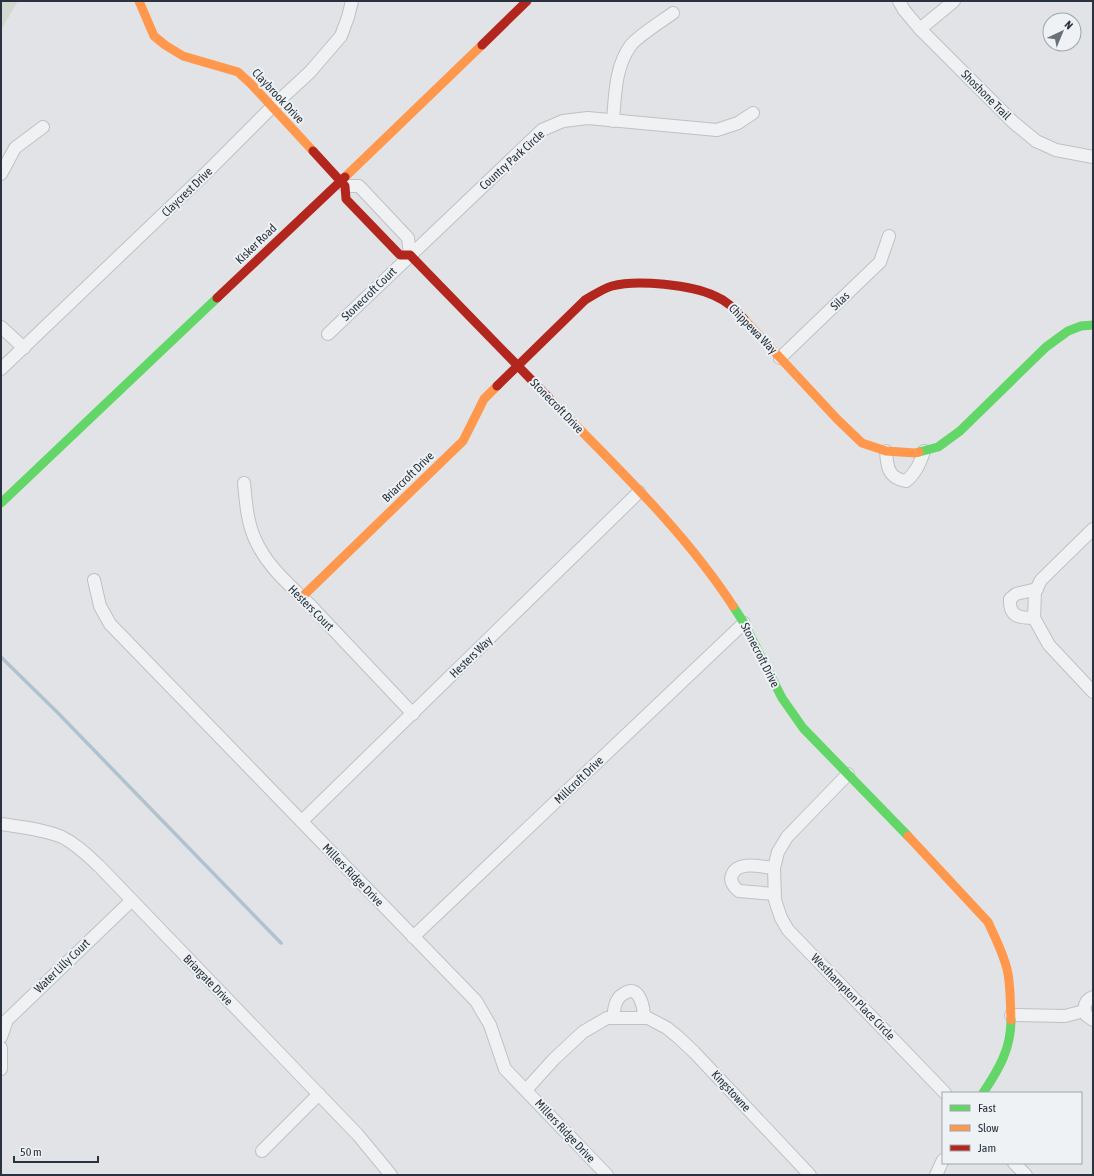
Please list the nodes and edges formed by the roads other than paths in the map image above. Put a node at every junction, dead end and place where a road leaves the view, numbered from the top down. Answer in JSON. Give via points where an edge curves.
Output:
{"nodes":[{"id":1,"x":139,"y":1,"type":"edge"},
{"id":2,"x":352,"y":1,"type":"edge"},
{"id":3,"x":527,"y":1,"type":"edge"},
{"id":4,"x":899,"y":1,"type":"edge"},
{"id":5,"x":954,"y":1,"type":"edge"},
{"id":6,"x":673,"y":13,"type":"dead end"},
{"id":7,"x":920,"y":29,"type":"junction"},
{"id":8,"x":272,"y":107,"type":"junction"},
{"id":9,"x":753,"y":113,"type":"dead end"},
{"id":10,"x":614,"y":120,"type":"junction"},
{"id":11,"x":43,"y":127,"type":"dead end"},
{"id":12,"x":1093,"y":157,"type":"edge"},
{"id":13,"x":1,"y":174,"type":"edge"},
{"id":14,"x":343,"y":183,"type":"junction"},
{"id":15,"x":889,"y":236,"type":"dead end"},
{"id":16,"x":410,"y":255,"type":"junction"},
{"id":17,"x":1093,"y":325,"type":"edge"},
{"id":18,"x":1,"y":327,"type":"edge"},
{"id":19,"x":328,"y":334,"type":"dead end"},
{"id":20,"x":24,"y":348,"type":"junction"},
{"id":21,"x":780,"y":358,"type":"junction"},
{"id":22,"x":518,"y":365,"type":"junction"},
{"id":23,"x":1,"y":369,"type":"edge"},
{"id":24,"x":924,"y":451,"type":"junction"},
{"id":25,"x":886,"y":452,"type":"junction"},
{"id":26,"x":244,"y":483,"type":"dead end"},
{"id":27,"x":639,"y":492,"type":"junction"},
{"id":28,"x":1,"y":503,"type":"edge"},
{"id":29,"x":1093,"y":529,"type":"edge"},
{"id":30,"x":94,"y":580,"type":"dead end"},
{"id":31,"x":1037,"y":589,"type":"junction"},
{"id":32,"x":302,"y":597,"type":"junction"},
{"id":33,"x":1034,"y":618,"type":"junction"},
{"id":34,"x":744,"y":623,"type":"junction"},
{"id":35,"x":1093,"y":692,"type":"edge"},
{"id":36,"x":413,"y":714,"type":"junction"},
{"id":37,"x":848,"y":774,"type":"junction"},
{"id":38,"x":302,"y":821,"type":"junction"},
{"id":39,"x":1,"y":824,"type":"edge"},
{"id":40,"x":774,"y":868,"type":"junction"},
{"id":41,"x":774,"y":894,"type":"junction"},
{"id":42,"x":131,"y":900,"type":"junction"},
{"id":43,"x":413,"y":938,"type":"junction"},
{"id":44,"x":1093,"y":997,"type":"edge"},
{"id":45,"x":1084,"y":1011,"type":"junction"},
{"id":46,"x":1011,"y":1015,"type":"junction"},
{"id":47,"x":613,"y":1018,"type":"junction"},
{"id":48,"x":644,"y":1018,"type":"junction"},
{"id":49,"x":1093,"y":1020,"type":"edge"},
{"id":50,"x":1,"y":1037,"type":"edge"},
{"id":51,"x":1,"y":1048,"type":"edge"},
{"id":52,"x":1,"y":1069,"type":"edge"},
{"id":53,"x":526,"y":1090,"type":"junction"},
{"id":54,"x":944,"y":1092,"type":"edge"},
{"id":55,"x":984,"y":1092,"type":"edge"},
{"id":56,"x":319,"y":1094,"type":"junction"},
{"id":57,"x":262,"y":1151,"type":"dead end"},
{"id":58,"x":942,"y":1162,"type":"edge"},
{"id":59,"x":1015,"y":1164,"type":"edge"},
{"id":60,"x":391,"y":1175,"type":"edge"},
{"id":61,"x":607,"y":1175,"type":"edge"},
{"id":62,"x":810,"y":1175,"type":"edge"},
{"id":63,"x":936,"y":1175,"type":"edge"},
{"id":64,"x":1026,"y":1175,"type":"edge"}],
"edges":[{"from":1,"to":8,"type":"street","name":"Claybrook Drive","via":[[154,36],[165,45],[183,56],[238,72]]},
{"from":2,"to":8,"type":"street","name":"Claycrest Drive","via":[[341,36],[310,72]]},
{"from":3,"to":14,"type":"street","name":"Kisker Road"},
{"from":4,"to":7,"type":"street","name":"Shoshone Trail"},
{"from":5,"to":7,"type":"street"},
{"from":6,"to":10,"type":"street","via":[[631,45],[621,64]]},
{"from":7,"to":12,"type":"street","name":"Shoshone Trail","via":[[1013,122],[1036,141],[1056,150]]},
{"from":8,"to":14,"type":"street","name":"Claybrook Drive"},
{"from":8,"to":20,"type":"street","name":"Claycrest Drive"},
{"from":9,"to":10,"type":"street","name":"Country Park Circle","via":[[738,123],[717,130]]},
{"from":10,"to":16,"type":"street","name":"Country Park Circle","via":[[588,118],[563,121],[542,130]]},
{"from":11,"to":13,"type":"street","via":[[15,148]]},
{"from":14,"to":16,"type":"street","name":"Stonecroft Drive","via":[[346,199],[400,255]]},
{"from":14,"to":16,"type":"street","via":[[359,186],[408,238]]},
{"from":14,"to":28,"type":"street","name":"Kisker Road"},
{"from":15,"to":21,"type":"street","name":"Silas","via":[[880,262]]},
{"from":16,"to":19,"type":"street","name":"Stonecroft Court"},
{"from":16,"to":22,"type":"street","name":"Stonecroft Drive"},
{"from":17,"to":24,"type":"street","name":"Chippewa Way","via":[[1068,331],[1046,347],[960,431],[938,447]]},
{"from":18,"to":20,"type":"street"},
{"from":20,"to":23,"type":"street","name":"Claycrest Drive"},
{"from":21,"to":22,"type":"street","name":"Chippewa Way","via":[[732,306],[712,294],[658,284],[626,284],[604,289],[585,300]]},
{"from":21,"to":25,"type":"street","name":"Chippewa Way","via":[[862,443]]},
{"from":22,"to":27,"type":"street","name":"Stonecroft Drive"},
{"from":22,"to":32,"type":"street","name":"Briarcroft Drive","via":[[484,399],[463,441]]},
{"from":24,"to":25,"type":"street","name":"Chippewa Way"},
{"from":24,"to":25,"type":"street","via":[[915,472],[906,480],[898,480],[892,476],[886,465]]},
{"from":26,"to":32,"type":"street","name":"Hesters Court","via":[[247,517],[254,539],[266,560]]},
{"from":27,"to":34,"type":"street","name":"Stonecroft Drive","via":[[681,536],[715,578]]},
{"from":27,"to":36,"type":"street","name":"Hesters Way"},
{"from":29,"to":31,"type":"street","via":[[1041,580]]},
{"from":30,"to":38,"type":"street","name":"Millers Ridge Drive","via":[[100,606],[110,624]]},
{"from":31,"to":33,"type":"street"},
{"from":31,"to":33,"type":"street","via":[[1016,594],[1010,599],[1013,613],[1022,618]]},
{"from":32,"to":36,"type":"street","name":"Hesters Court"},
{"from":33,"to":35,"type":"street","via":[[1049,645]]},
{"from":34,"to":37,"type":"street","name":"Stonecroft Drive","via":[[782,698],[803,728]]},
{"from":34,"to":43,"type":"street","name":"Millcroft Drive"},
{"from":36,"to":38,"type":"street","name":"Hesters Way"},
{"from":37,"to":40,"type":"street","name":"Westhampton Place Circle","via":[[788,837],[778,852]]},
{"from":37,"to":46,"type":"street","name":"Stonecroft Drive","via":[[988,922],[1007,969]]},
{"from":38,"to":43,"type":"street","name":"Millers Ridge Drive"},
{"from":39,"to":42,"type":"street","name":"Briargate Drive","via":[[46,832],[62,838],[79,848]]},
{"from":40,"to":41,"type":"street","name":"Westhampton Place Circle"},
{"from":40,"to":41,"type":"street","via":[[739,867],[731,880],[739,891]]},
{"from":41,"to":54,"type":"street","name":"Westhampton Place Circle","via":[[781,918],[788,930]]},
{"from":42,"to":50,"type":"street","name":"Water Lilly Court","via":[[7,1020]]},
{"from":42,"to":56,"type":"street","name":"Briargate Drive"},
{"from":43,"to":53,"type":"street","name":"Millers Ridge Drive","via":[[476,1001],[490,1025],[505,1069]]},
{"from":44,"to":45,"type":"street","via":[[1085,1003]]},
{"from":45,"to":46,"type":"street","via":[[1065,1016]]},
{"from":45,"to":49,"type":"street","via":[[1088,1018]]},
{"from":46,"to":55,"type":"street","name":"Stonecroft Drive","via":[[1011,1032],[1000,1069]]},
{"from":47,"to":48,"type":"street","name":"Kingstowne"},
{"from":47,"to":48,"type":"street","via":[[618,999],[632,991],[641,999]]},
{"from":47,"to":53,"type":"street","name":"Kingstowne","via":[[607,1018],[583,1032]]},
{"from":48,"to":62,"type":"street","name":"Kingstowne","via":[[666,1028],[678,1037]]},
{"from":51,"to":52,"type":"street"},
{"from":53,"to":61,"type":"street","name":"Millers Ridge Drive"},
{"from":56,"to":57,"type":"street"},
{"from":56,"to":60,"type":"street","name":"Briargate Drive"},
{"from":58,"to":63,"type":"street"},
{"from":59,"to":64,"type":"street"}]}
